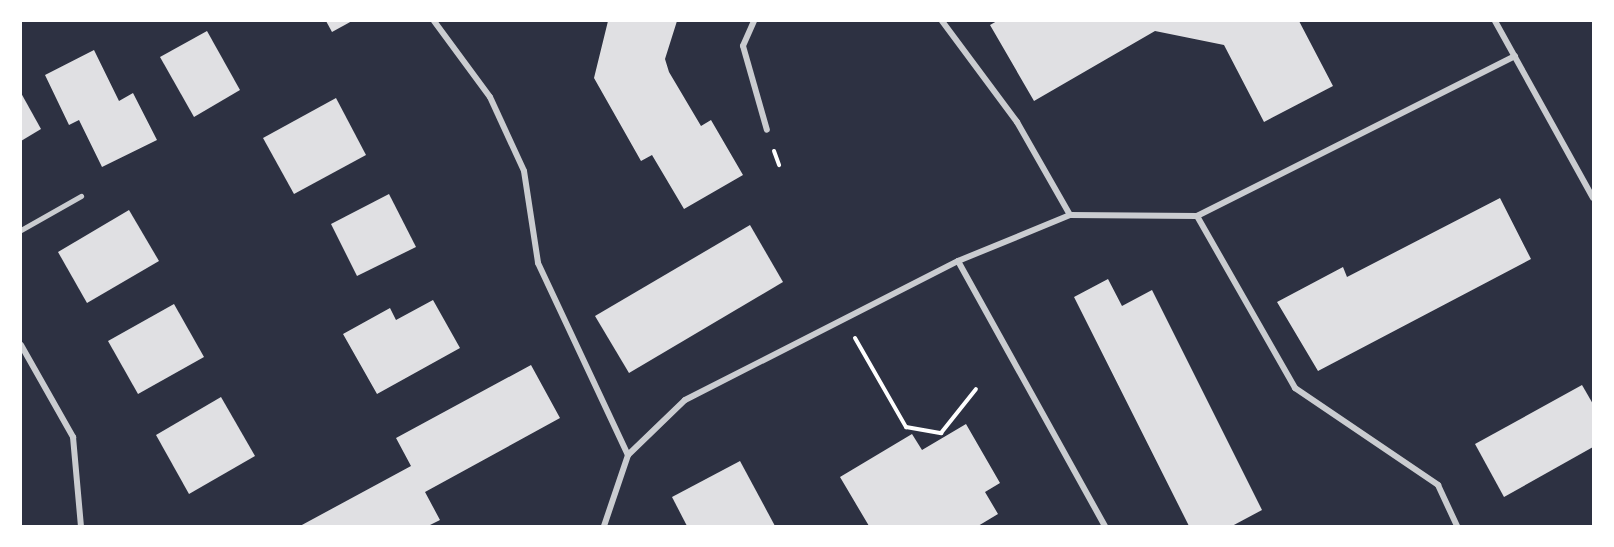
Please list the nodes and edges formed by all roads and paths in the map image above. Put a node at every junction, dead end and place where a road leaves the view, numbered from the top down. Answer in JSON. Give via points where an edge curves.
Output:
{"nodes":[{"id":1,"x":435,"y":21,"type":"edge"},
{"id":2,"x":754,"y":21,"type":"edge"},
{"id":3,"x":942,"y":21,"type":"edge"},
{"id":4,"x":1495,"y":21,"type":"edge"},
{"id":5,"x":1515,"y":56,"type":"junction"},
{"id":6,"x":767,"y":130,"type":"dead end"},
{"id":7,"x":81,"y":196,"type":"dead end"},
{"id":8,"x":1593,"y":198,"type":"edge"},
{"id":9,"x":1070,"y":216,"type":"junction"},
{"id":10,"x":1197,"y":216,"type":"junction"},
{"id":11,"x":21,"y":230,"type":"edge"},
{"id":12,"x":958,"y":261,"type":"junction"},
{"id":13,"x":844,"y":320,"type":"junction"},
{"id":14,"x":21,"y":345,"type":"edge"},
{"id":15,"x":976,"y":389,"type":"dead end"},
{"id":16,"x":628,"y":455,"type":"junction"},
{"id":17,"x":81,"y":526,"type":"edge"},
{"id":18,"x":604,"y":526,"type":"edge"},
{"id":19,"x":1105,"y":526,"type":"edge"},
{"id":20,"x":1458,"y":526,"type":"edge"}],
"edges":[{"from":1,"to":16,"type":"street","via":[[490,97],[524,171],[538,263]]},
{"from":2,"to":6,"type":"street","via":[[743,46]]},
{"from":3,"to":9,"type":"street","via":[[1017,122]]},
{"from":4,"to":5,"type":"street"},
{"from":5,"to":8,"type":"street"},
{"from":5,"to":10,"type":"street"},
{"from":7,"to":11,"type":"lane"},
{"from":9,"to":10,"type":"street"},
{"from":9,"to":12,"type":"street"},
{"from":10,"to":20,"type":"street","via":[[1295,388],[1438,485]]},
{"from":12,"to":13,"type":"street"},
{"from":12,"to":19,"type":"street"},
{"from":13,"to":15,"type":"path","via":[[906,427],[941,433]]},
{"from":13,"to":16,"type":"street","via":[[685,400]]},
{"from":14,"to":17,"type":"street","via":[[73,437]]},
{"from":16,"to":18,"type":"street"}]}
